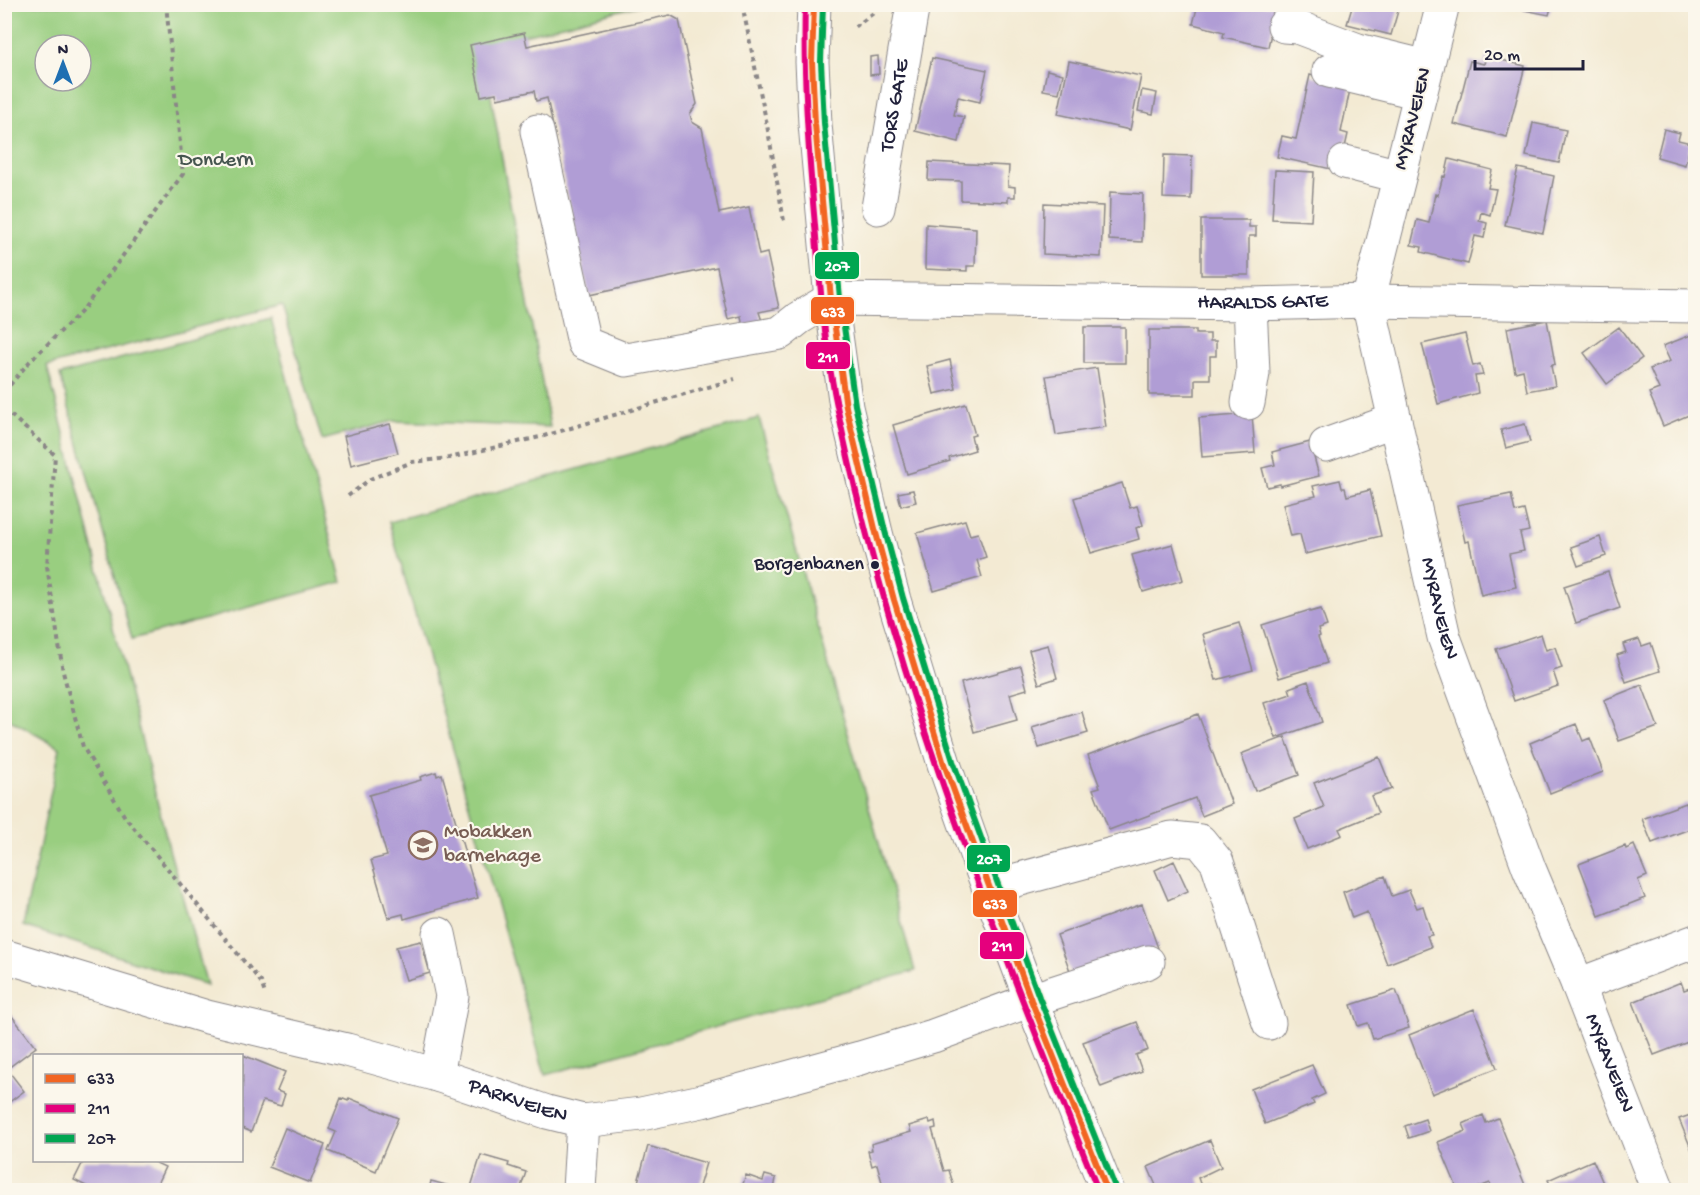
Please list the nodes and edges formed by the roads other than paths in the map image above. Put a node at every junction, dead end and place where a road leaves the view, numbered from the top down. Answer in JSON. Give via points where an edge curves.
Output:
{"nodes":[{"id":1,"x":800,"y":4,"type":"edge"},
{"id":2,"x":814,"y":4,"type":"edge"},
{"id":3,"x":913,"y":4,"type":"edge"},
{"id":4,"x":1443,"y":4,"type":"edge"},
{"id":5,"x":1284,"y":26,"type":"dead end"},
{"id":6,"x":812,"y":62,"type":"junction"},
{"id":7,"x":1329,"y":71,"type":"dead end"},
{"id":8,"x":1424,"y":80,"type":"junction"},
{"id":9,"x":537,"y":131,"type":"dead end"},
{"id":10,"x":1345,"y":162,"type":"dead end"},
{"id":11,"x":1399,"y":176,"type":"junction"},
{"id":12,"x":878,"y":208,"type":"dead end"},
{"id":13,"x":831,"y":299,"type":"junction"},
{"id":14,"x":1368,"y":301,"type":"junction"},
{"id":15,"x":1250,"y":304,"type":"junction"},
{"id":16,"x":1695,"y":306,"type":"edge"},
{"id":17,"x":1248,"y":403,"type":"dead end"},
{"id":18,"x":1395,"y":420,"type":"junction"},
{"id":19,"x":1326,"y":445,"type":"dead end"},
{"id":20,"x":990,"y":890,"type":"junction"},
{"id":21,"x":439,"y":934,"type":"dead end"},
{"id":22,"x":1695,"y":941,"type":"edge"},
{"id":23,"x":4,"y":956,"type":"edge"},
{"id":24,"x":1148,"y":962,"type":"dead end"},
{"id":25,"x":1578,"y":985,"type":"junction"},
{"id":26,"x":1031,"y":1000,"type":"junction"},
{"id":27,"x":1269,"y":1023,"type":"dead end"},
{"id":28,"x":437,"y":1075,"type":"junction"},
{"id":29,"x":583,"y":1121,"type":"junction"},
{"id":30,"x":579,"y":1191,"type":"edge"},
{"id":31,"x":1107,"y":1191,"type":"edge"},
{"id":32,"x":1658,"y":1191,"type":"edge"}],
"edges":[{"from":1,"to":6,"type":"street"},
{"from":2,"to":6,"type":"street"},
{"from":3,"to":12,"type":"street","name":"TORS GATE"},
{"from":4,"to":8,"type":"street","name":"MYRAVEIEN"},
{"from":5,"to":8,"type":"street","via":[[1297,27],[1358,50]]},
{"from":6,"to":13,"type":"street"},
{"from":7,"to":8,"type":"street"},
{"from":8,"to":11,"type":"street","name":"MYRAVEIEN"},
{"from":9,"to":13,"type":"street","via":[[584,343],[626,360],[780,333]]},
{"from":10,"to":11,"type":"street"},
{"from":11,"to":14,"type":"street","name":"MYRAVEIEN"},
{"from":13,"to":15,"type":"street","name":"HARALDS GATE"},
{"from":13,"to":20,"type":"street","via":[[846,407],[894,600],[944,764]]},
{"from":14,"to":15,"type":"street","name":"HARALDS GATE"},
{"from":14,"to":16,"type":"street","name":"HARALDS GATE"},
{"from":14,"to":18,"type":"street","name":"MYRAVEIEN"},
{"from":15,"to":17,"type":"street","via":[[1253,373]]},
{"from":18,"to":19,"type":"street"},
{"from":18,"to":25,"type":"street","name":"MYRAVEIEN","via":[[1447,645],[1529,868]]},
{"from":20,"to":26,"type":"street"},
{"from":20,"to":27,"type":"street","via":[[1172,838],[1200,841],[1217,862]]},
{"from":21,"to":28,"type":"street","via":[[452,996]]},
{"from":22,"to":25,"type":"street"},
{"from":23,"to":28,"type":"street","name":"PARKVEIEN","via":[[207,1017]]},
{"from":24,"to":26,"type":"street","name":"PARKVEIEN"},
{"from":25,"to":32,"type":"street","name":"MYRAVEIEN"},
{"from":26,"to":29,"type":"street","name":"PARKVEIEN","via":[[933,1035],[702,1101]]},
{"from":26,"to":31,"type":"street"},
{"from":28,"to":29,"type":"street","name":"PARKVEIEN"},
{"from":29,"to":30,"type":"street"}]}
